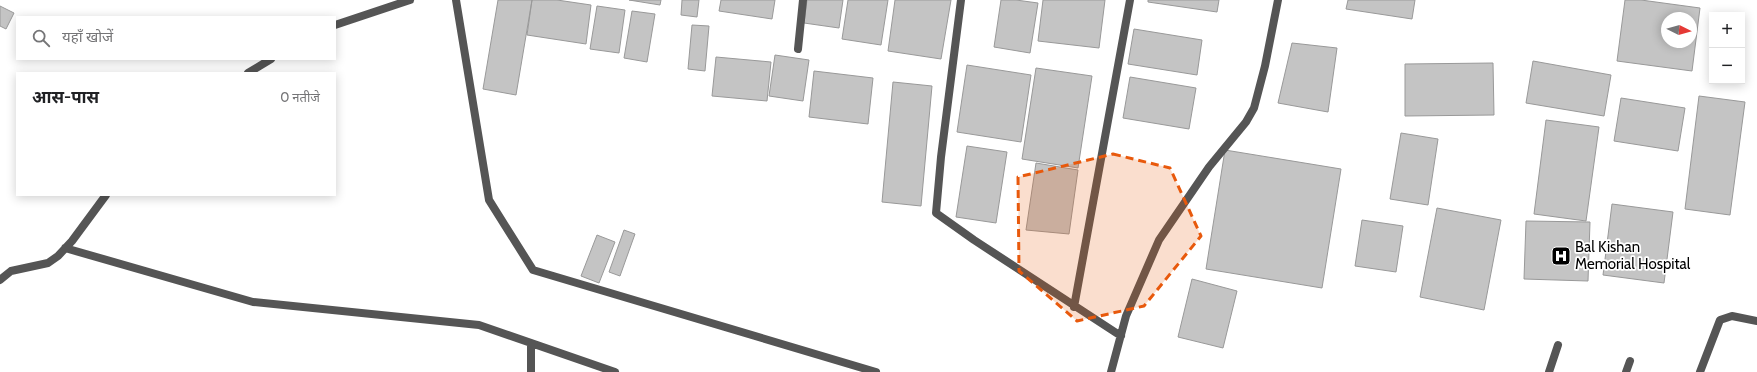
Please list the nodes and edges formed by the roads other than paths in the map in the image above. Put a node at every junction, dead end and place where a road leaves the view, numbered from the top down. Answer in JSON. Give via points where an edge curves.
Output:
{"nodes":[{"id":1,"x":410,"y":0,"type":"edge"},
{"id":2,"x":456,"y":0,"type":"edge"},
{"id":3,"x":803,"y":0,"type":"edge"},
{"id":4,"x":961,"y":0,"type":"edge"},
{"id":5,"x":1130,"y":0,"type":"edge"},
{"id":6,"x":1278,"y":0,"type":"edge"},
{"id":7,"x":336,"y":25,"type":"edge"},
{"id":8,"x":798,"y":49,"type":"dead end"},
{"id":9,"x":269,"y":60,"type":"edge"},
{"id":10,"x":250,"y":72,"type":"edge"},
{"id":11,"x":105,"y":196,"type":"edge"},
{"id":12,"x":65,"y":248,"type":"junction"},
{"id":13,"x":0,"y":280,"type":"edge"},
{"id":14,"x":1074,"y":306,"type":"junction"},
{"id":15,"x":1757,"y":321,"type":"edge"},
{"id":16,"x":1120,"y":336,"type":"junction"},
{"id":17,"x":532,"y":343,"type":"junction"},
{"id":18,"x":1558,"y":345,"type":"dead end"},
{"id":19,"x":1630,"y":361,"type":"dead end"},
{"id":20,"x":531,"y":372,"type":"edge"},
{"id":21,"x":615,"y":372,"type":"edge"},
{"id":22,"x":876,"y":372,"type":"edge"},
{"id":23,"x":1111,"y":372,"type":"edge"},
{"id":24,"x":1549,"y":372,"type":"edge"},
{"id":25,"x":1626,"y":372,"type":"edge"},
{"id":26,"x":1700,"y":372,"type":"edge"}],
"edges":[{"from":1,"to":7,"type":"street"},
{"from":2,"to":22,"type":"street","via":[[489,200],[533,270]]},
{"from":3,"to":8,"type":"street"},
{"from":4,"to":14,"type":"street","via":[[936,213]]},
{"from":5,"to":14,"type":"street"},
{"from":6,"to":16,"type":"street","via":[[1254,108],[1246,122],[1209,167],[1159,240]]},
{"from":9,"to":10,"type":"street"},
{"from":11,"to":12,"type":"street"},
{"from":12,"to":13,"type":"street","via":[[48,263],[11,271]]},
{"from":12,"to":17,"type":"street","via":[[253,302],[479,325]]},
{"from":14,"to":16,"type":"street"},
{"from":15,"to":26,"type":"street","via":[[1732,316],[1720,320]]},
{"from":16,"to":23,"type":"street"},
{"from":17,"to":20,"type":"street"},
{"from":17,"to":21,"type":"street"},
{"from":18,"to":24,"type":"street"},
{"from":19,"to":25,"type":"street"}]}
